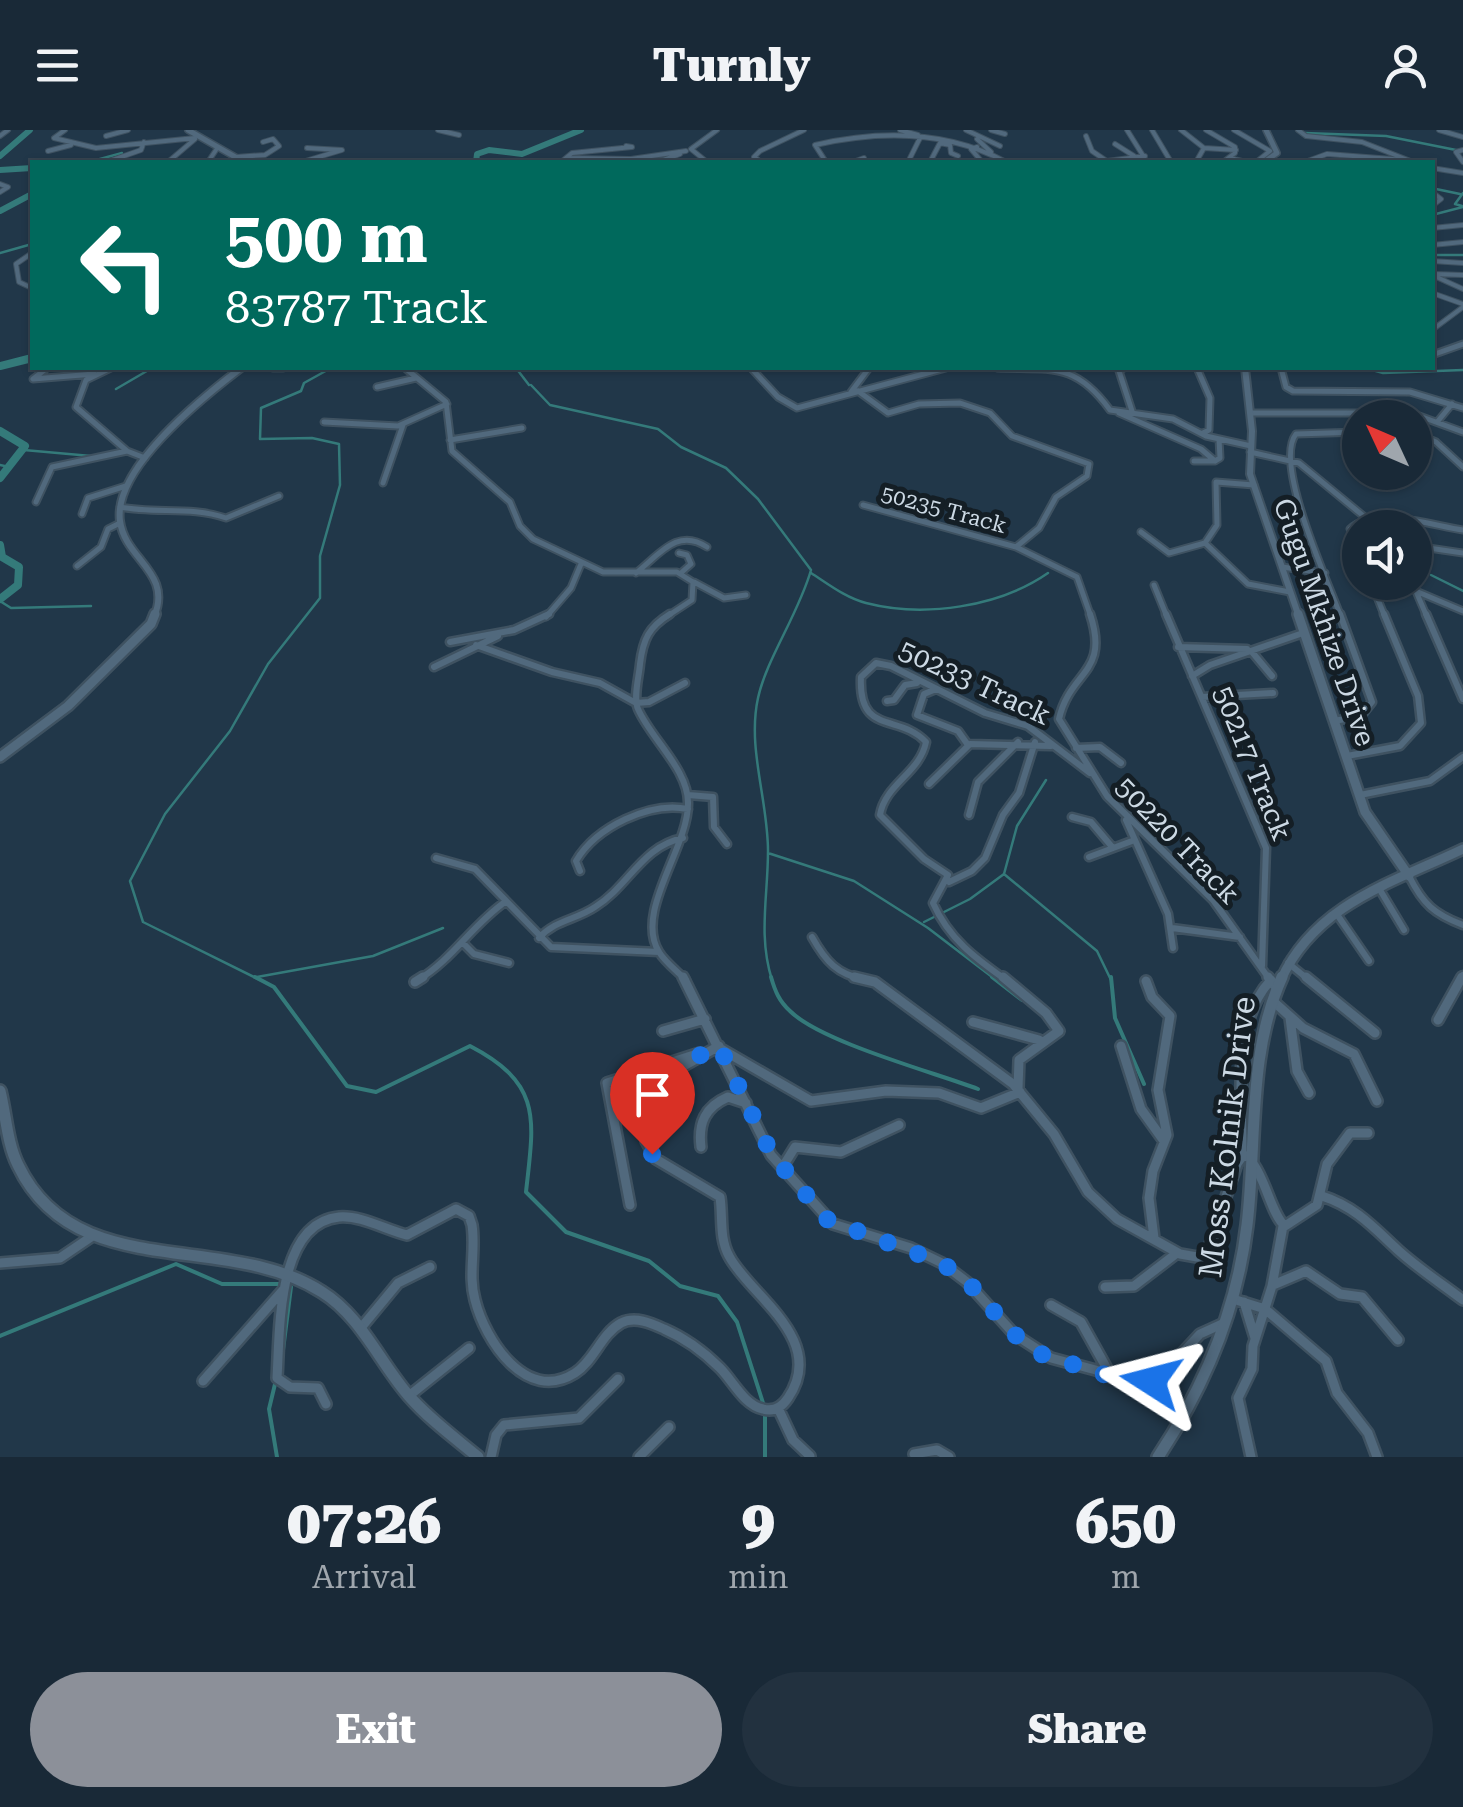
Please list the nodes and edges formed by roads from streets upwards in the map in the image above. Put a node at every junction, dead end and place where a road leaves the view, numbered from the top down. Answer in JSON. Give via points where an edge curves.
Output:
{"nodes":[{"id":1,"x":8,"y":130,"type":"edge"},
{"id":2,"x":65,"y":130,"type":"edge"},
{"id":3,"x":128,"y":130,"type":"edge"},
{"id":4,"x":188,"y":130,"type":"edge"},
{"id":5,"x":438,"y":130,"type":"edge"},
{"id":6,"x":716,"y":130,"type":"edge"},
{"id":7,"x":804,"y":130,"type":"edge"},
{"id":8,"x":903,"y":130,"type":"edge"},
{"id":9,"x":926,"y":130,"type":"edge"},
{"id":10,"x":966,"y":130,"type":"edge"},
{"id":11,"x":991,"y":130,"type":"edge"},
{"id":12,"x":1127,"y":130,"type":"edge"},
{"id":13,"x":1152,"y":130,"type":"edge"},
{"id":14,"x":1181,"y":130,"type":"edge"},
{"id":15,"x":1206,"y":130,"type":"edge"},
{"id":16,"x":1234,"y":130,"type":"edge"},
{"id":17,"x":1266,"y":130,"type":"edge"},
{"id":18,"x":1298,"y":130,"type":"edge"},
{"id":19,"x":1439,"y":130,"type":"edge"},
{"id":20,"x":1450,"y":131,"type":"edge"},
{"id":21,"x":1006,"y":134,"type":"dead end"},
{"id":22,"x":459,"y":135,"type":"dead end"},
{"id":23,"x":0,"y":136,"type":"edge"},
{"id":24,"x":106,"y":136,"type":"dead end"},
{"id":25,"x":921,"y":136,"type":"junction"},
{"id":26,"x":1086,"y":136,"type":"dead end"},
{"id":27,"x":196,"y":138,"type":"junction"},
{"id":28,"x":1463,"y":138,"type":"edge"},
{"id":29,"x":977,"y":139,"type":"dead end"},
{"id":30,"x":144,"y":142,"type":"junction"},
{"id":31,"x":263,"y":142,"type":"dead end"},
{"id":32,"x":71,"y":144,"type":"junction"},
{"id":33,"x":1115,"y":144,"type":"dead end"},
{"id":34,"x":626,"y":146,"type":"dead end"},
{"id":35,"x":1000,"y":146,"type":"dead end"},
{"id":36,"x":218,"y":147,"type":"junction"},
{"id":37,"x":978,"y":147,"type":"junction"},
{"id":38,"x":307,"y":148,"type":"dead end"},
{"id":39,"x":1204,"y":148,"type":"junction"},
{"id":40,"x":48,"y":150,"type":"dead end"},
{"id":41,"x":688,"y":150,"type":"junction"},
{"id":42,"x":1236,"y":150,"type":"junction"},
{"id":43,"x":176,"y":154,"type":"junction"},
{"id":44,"x":991,"y":154,"type":"junction"},
{"id":45,"x":958,"y":156,"type":"dead end"},
{"id":46,"x":1136,"y":157,"type":"junction"},
{"id":47,"x":569,"y":158,"type":"junction"},
{"id":48,"x":864,"y":158,"type":"dead end"},
{"id":49,"x":1229,"y":158,"type":"junction"},
{"id":50,"x":112,"y":160,"type":"edge"},
{"id":51,"x":163,"y":160,"type":"edge"},
{"id":52,"x":170,"y":160,"type":"edge"},
{"id":53,"x":209,"y":160,"type":"edge"},
{"id":54,"x":240,"y":160,"type":"edge"},
{"id":55,"x":309,"y":160,"type":"edge"},
{"id":56,"x":566,"y":160,"type":"edge"},
{"id":57,"x":663,"y":160,"type":"edge"},
{"id":58,"x":704,"y":160,"type":"edge"},
{"id":59,"x":758,"y":160,"type":"edge"},
{"id":60,"x":825,"y":160,"type":"edge"},
{"id":61,"x":858,"y":160,"type":"edge"},
{"id":62,"x":909,"y":160,"type":"edge"},
{"id":63,"x":931,"y":160,"type":"edge"},
{"id":64,"x":980,"y":160,"type":"edge"},
{"id":65,"x":1002,"y":160,"type":"edge"},
{"id":66,"x":1105,"y":160,"type":"edge"},
{"id":67,"x":1119,"y":160,"type":"edge"},
{"id":68,"x":1146,"y":160,"type":"edge"},
{"id":69,"x":1170,"y":160,"type":"edge"},
{"id":70,"x":1197,"y":160,"type":"edge"},
{"id":71,"x":1226,"y":160,"type":"edge"},
{"id":72,"x":1238,"y":160,"type":"edge"},
{"id":73,"x":1259,"y":160,"type":"edge"},
{"id":74,"x":1267,"y":160,"type":"edge"},
{"id":75,"x":1308,"y":160,"type":"edge"},
{"id":76,"x":1371,"y":160,"type":"edge"},
{"id":77,"x":1406,"y":160,"type":"edge"},
{"id":78,"x":1435,"y":169,"type":"edge"},
{"id":79,"x":1463,"y":174,"type":"edge"},
{"id":80,"x":0,"y":184,"type":"edge"},
{"id":81,"x":0,"y":192,"type":"edge"},
{"id":82,"x":1463,"y":225,"type":"edge"},
{"id":83,"x":1435,"y":228,"type":"edge"},
{"id":84,"x":1463,"y":242,"type":"edge"},
{"id":85,"x":1435,"y":245,"type":"edge"},
{"id":86,"x":30,"y":254,"type":"edge"},
{"id":87,"x":1435,"y":261,"type":"edge"},
{"id":88,"x":1463,"y":263,"type":"edge"},
{"id":89,"x":1435,"y":274,"type":"edge"},
{"id":90,"x":1463,"y":275,"type":"edge"},
{"id":91,"x":1435,"y":276,"type":"edge"},
{"id":92,"x":1450,"y":284,"type":"junction"},
{"id":93,"x":30,"y":287,"type":"edge"},
{"id":94,"x":1463,"y":289,"type":"edge"},
{"id":95,"x":1435,"y":294,"type":"edge"},
{"id":96,"x":1435,"y":295,"type":"edge"},
{"id":97,"x":1463,"y":306,"type":"edge"},
{"id":98,"x":1435,"y":328,"type":"edge"},
{"id":99,"x":1463,"y":344,"type":"edge"},
{"id":100,"x":1450,"y":350,"type":"junction"},
{"id":101,"x":1435,"y":354,"type":"edge"},
{"id":102,"x":1459,"y":355,"type":"dead end"},
{"id":103,"x":44,"y":370,"type":"edge"},
{"id":104,"x":106,"y":370,"type":"edge"},
{"id":105,"x":239,"y":370,"type":"edge"},
{"id":106,"x":407,"y":370,"type":"edge"},
{"id":107,"x":754,"y":370,"type":"edge"},
{"id":108,"x":868,"y":370,"type":"edge"},
{"id":109,"x":941,"y":370,"type":"edge"},
{"id":110,"x":1047,"y":370,"type":"edge"},
{"id":111,"x":1120,"y":370,"type":"edge"},
{"id":112,"x":1200,"y":370,"type":"edge"},
{"id":113,"x":1245,"y":370,"type":"edge"},
{"id":114,"x":1282,"y":370,"type":"edge"},
{"id":115,"x":95,"y":375,"type":"junction"},
{"id":116,"x":416,"y":378,"type":"junction"},
{"id":117,"x":377,"y":388,"type":"dead end"},
{"id":118,"x":854,"y":392,"type":"junction"},
{"id":119,"x":447,"y":404,"type":"junction"},
{"id":120,"x":1452,"y":404,"type":"junction"},
{"id":121,"x":1463,"y":408,"type":"edge"},
{"id":122,"x":1117,"y":412,"type":"junction"},
{"id":123,"x":1132,"y":412,"type":"junction"},
{"id":124,"x":1251,"y":414,"type":"junction"},
{"id":125,"x":1306,"y":414,"type":"junction"},
{"id":126,"x":1438,"y":421,"type":"junction"},
{"id":127,"x":324,"y":422,"type":"dead end"},
{"id":128,"x":403,"y":425,"type":"junction"},
{"id":129,"x":522,"y":428,"type":"dead end"},
{"id":130,"x":1342,"y":432,"type":"edge"},
{"id":131,"x":1463,"y":432,"type":"edge"},
{"id":132,"x":1200,"y":433,"type":"junction"},
{"id":133,"x":1318,"y":433,"type":"junction"},
{"id":134,"x":1219,"y":439,"type":"junction"},
{"id":135,"x":450,"y":440,"type":"junction"},
{"id":136,"x":1432,"y":440,"type":"edge"},
{"id":137,"x":1251,"y":449,"type":"junction"},
{"id":138,"x":127,"y":452,"type":"junction"},
{"id":139,"x":146,"y":458,"type":"junction"},
{"id":140,"x":1289,"y":459,"type":"junction"},
{"id":141,"x":1194,"y":460,"type":"dead end"},
{"id":142,"x":1215,"y":461,"type":"junction"},
{"id":143,"x":1463,"y":468,"type":"edge"},
{"id":144,"x":384,"y":484,"type":"dead end"},
{"id":145,"x":1254,"y":485,"type":"junction"},
{"id":146,"x":126,"y":486,"type":"junction"},
{"id":147,"x":279,"y":496,"type":"dead end"},
{"id":148,"x":36,"y":502,"type":"dead end"},
{"id":149,"x":863,"y":505,"type":"dead end"},
{"id":150,"x":119,"y":507,"type":"junction"},
{"id":151,"x":1356,"y":510,"type":"edge"},
{"id":152,"x":82,"y":514,"type":"dead end"},
{"id":153,"x":120,"y":523,"type":"junction"},
{"id":154,"x":1432,"y":526,"type":"edge"},
{"id":155,"x":1463,"y":530,"type":"edge"},
{"id":156,"x":1141,"y":532,"type":"dead end"},
{"id":157,"x":1206,"y":543,"type":"junction"},
{"id":158,"x":707,"y":547,"type":"dead end"},
{"id":159,"x":1016,"y":547,"type":"junction"},
{"id":160,"x":1432,"y":548,"type":"edge"},
{"id":161,"x":679,"y":553,"type":"dead end"},
{"id":162,"x":1463,"y":553,"type":"edge"},
{"id":163,"x":581,"y":564,"type":"junction"},
{"id":164,"x":77,"y":566,"type":"dead end"},
{"id":165,"x":1282,"y":567,"type":"junction"},
{"id":166,"x":682,"y":573,"type":"junction"},
{"id":167,"x":1326,"y":574,"type":"junction"},
{"id":168,"x":634,"y":575,"type":"junction"},
{"id":169,"x":693,"y":582,"type":"junction"},
{"id":170,"x":1154,"y":585,"type":"dead end"},
{"id":171,"x":1290,"y":592,"type":"junction"},
{"id":172,"x":746,"y":595,"type":"dead end"},
{"id":173,"x":1432,"y":598,"type":"edge"},
{"id":174,"x":1378,"y":600,"type":"edge"},
{"id":175,"x":1420,"y":600,"type":"edge"},
{"id":176,"x":1463,"y":611,"type":"edge"},
{"id":177,"x":558,"y":612,"type":"junction"},
{"id":178,"x":1303,"y":632,"type":"junction"},
{"id":179,"x":450,"y":642,"type":"dead end"},
{"id":180,"x":476,"y":644,"type":"junction"},
{"id":181,"x":1178,"y":648,"type":"junction"},
{"id":182,"x":1255,"y":650,"type":"junction"},
{"id":183,"x":434,"y":667,"type":"dead end"},
{"id":184,"x":1192,"y":676,"type":"junction"},
{"id":185,"x":1272,"y":676,"type":"dead end"},
{"id":186,"x":685,"y":682,"type":"dead end"},
{"id":187,"x":920,"y":682,"type":"junction"},
{"id":188,"x":938,"y":688,"type":"junction"},
{"id":189,"x":1272,"y":693,"type":"dead end"},
{"id":190,"x":1201,"y":697,"type":"junction"},
{"id":191,"x":1463,"y":699,"type":"edge"},
{"id":192,"x":888,"y":701,"type":"dead end"},
{"id":193,"x":636,"y":703,"type":"junction"},
{"id":194,"x":1334,"y":721,"type":"junction"},
{"id":195,"x":1018,"y":742,"type":"junction"},
{"id":196,"x":1035,"y":742,"type":"junction"},
{"id":197,"x":968,"y":746,"type":"junction"},
{"id":198,"x":1058,"y":747,"type":"junction"},
{"id":199,"x":1076,"y":748,"type":"junction"},
{"id":200,"x":1347,"y":756,"type":"junction"},
{"id":201,"x":0,"y":757,"type":"edge"},
{"id":202,"x":1463,"y":757,"type":"edge"},
{"id":203,"x":1121,"y":763,"type":"dead end"},
{"id":204,"x":1092,"y":776,"type":"junction"},
{"id":205,"x":929,"y":784,"type":"dead end"},
{"id":206,"x":688,"y":795,"type":"junction"},
{"id":207,"x":1360,"y":795,"type":"junction"},
{"id":208,"x":688,"y":809,"type":"junction"},
{"id":209,"x":969,"y":816,"type":"dead end"},
{"id":210,"x":1072,"y":816,"type":"dead end"},
{"id":211,"x":1125,"y":816,"type":"junction"},
{"id":212,"x":683,"y":838,"type":"junction"},
{"id":213,"x":1132,"y":841,"type":"junction"},
{"id":214,"x":727,"y":844,"type":"dead end"},
{"id":215,"x":1113,"y":848,"type":"junction"},
{"id":216,"x":1463,"y":849,"type":"edge"},
{"id":217,"x":1089,"y":857,"type":"dead end"},
{"id":218,"x":436,"y":858,"type":"dead end"},
{"id":219,"x":580,"y":871,"type":"dead end"},
{"id":220,"x":1409,"y":876,"type":"junction"},
{"id":221,"x":948,"y":882,"type":"junction"},
{"id":222,"x":1380,"y":890,"type":"junction"},
{"id":223,"x":505,"y":902,"type":"junction"},
{"id":224,"x":1336,"y":913,"type":"junction"},
{"id":225,"x":1463,"y":925,"type":"edge"},
{"id":226,"x":1172,"y":928,"type":"junction"},
{"id":227,"x":1404,"y":930,"type":"dead end"},
{"id":228,"x":812,"y":937,"type":"dead end"},
{"id":229,"x":1240,"y":937,"type":"junction"},
{"id":230,"x":539,"y":938,"type":"junction"},
{"id":231,"x":465,"y":944,"type":"junction"},
{"id":232,"x":1173,"y":948,"type":"dead end"},
{"id":233,"x":659,"y":952,"type":"junction"},
{"id":234,"x":1369,"y":961,"type":"dead end"},
{"id":235,"x":1287,"y":962,"type":"junction"},
{"id":236,"x":508,"y":963,"type":"dead end"},
{"id":237,"x":1262,"y":968,"type":"junction"},
{"id":238,"x":1463,"y":975,"type":"edge"},
{"id":239,"x":1146,"y":981,"type":"dead end"},
{"id":240,"x":415,"y":982,"type":"dead end"},
{"id":241,"x":1272,"y":982,"type":"junction"},
{"id":242,"x":1269,"y":999,"type":"junction"},
{"id":243,"x":1290,"y":1016,"type":"junction"},
{"id":244,"x":705,"y":1019,"type":"junction"},
{"id":245,"x":1438,"y":1020,"type":"dead end"},
{"id":246,"x":973,"y":1022,"type":"dead end"},
{"id":247,"x":663,"y":1031,"type":"dead end"},
{"id":248,"x":1374,"y":1033,"type":"dead end"},
{"id":249,"x":1042,"y":1040,"type":"junction"},
{"id":250,"x":1121,"y":1046,"type":"dead end"},
{"id":251,"x":716,"y":1048,"type":"junction"},
{"id":252,"x":1019,"y":1090,"type":"junction"},
{"id":253,"x":0,"y":1091,"type":"edge"},
{"id":254,"x":1308,"y":1092,"type":"dead end"},
{"id":255,"x":1376,"y":1101,"type":"dead end"},
{"id":256,"x":748,"y":1104,"type":"junction"},
{"id":257,"x":898,"y":1124,"type":"dead end"},
{"id":258,"x":1368,"y":1133,"type":"dead end"},
{"id":259,"x":1164,"y":1141,"type":"junction"},
{"id":260,"x":702,"y":1147,"type":"dead end"},
{"id":261,"x":1249,"y":1158,"type":"junction"},
{"id":262,"x":782,"y":1168,"type":"junction"},
{"id":263,"x":1322,"y":1196,"type":"junction"},
{"id":264,"x":630,"y":1205,"type":"dead end"},
{"id":265,"x":1283,"y":1226,"type":"junction"},
{"id":266,"x":91,"y":1237,"type":"junction"},
{"id":267,"x":1154,"y":1239,"type":"junction"},
{"id":268,"x":1178,"y":1253,"type":"junction"},
{"id":269,"x":0,"y":1263,"type":"edge"},
{"id":270,"x":430,"y":1267,"type":"dead end"},
{"id":271,"x":287,"y":1273,"type":"junction"},
{"id":272,"x":1272,"y":1286,"type":"junction"},
{"id":273,"x":1106,"y":1287,"type":"dead end"},
{"id":274,"x":284,"y":1289,"type":"junction"},
{"id":275,"x":1463,"y":1300,"type":"edge"},
{"id":276,"x":1238,"y":1301,"type":"junction"},
{"id":277,"x":1051,"y":1305,"type":"dead end"},
{"id":278,"x":1264,"y":1309,"type":"junction"},
{"id":279,"x":1225,"y":1322,"type":"junction"},
{"id":280,"x":360,"y":1330,"type":"junction"},
{"id":281,"x":1255,"y":1339,"type":"junction"},
{"id":282,"x":1398,"y":1340,"type":"dead end"},
{"id":283,"x":469,"y":1348,"type":"dead end"},
{"id":284,"x":1112,"y":1377,"type":"junction"},
{"id":285,"x":618,"y":1378,"type":"dead end"},
{"id":286,"x":203,"y":1381,"type":"dead end"},
{"id":287,"x":409,"y":1396,"type":"junction"},
{"id":288,"x":326,"y":1404,"type":"dead end"},
{"id":289,"x":778,"y":1408,"type":"junction"},
{"id":290,"x":670,"y":1427,"type":"dead end"},
{"id":291,"x":914,"y":1454,"type":"dead end"},
{"id":292,"x":810,"y":1456,"type":"edge"},
{"id":293,"x":478,"y":1457,"type":"edge"},
{"id":294,"x":491,"y":1457,"type":"edge"},
{"id":295,"x":639,"y":1457,"type":"edge"},
{"id":296,"x":949,"y":1457,"type":"edge"},
{"id":297,"x":1158,"y":1457,"type":"edge"},
{"id":298,"x":1251,"y":1457,"type":"edge"},
{"id":299,"x":1377,"y":1457,"type":"edge"}],
"edges":[{"from":1,"to":23,"type":"street"},
{"from":2,"to":32,"type":"street","via":[[54,136]]},
{"from":3,"to":24,"type":"street"},
{"from":4,"to":27,"type":"street"},
{"from":5,"to":22,"type":"street"},
{"from":6,"to":41,"type":"street"},
{"from":7,"to":59,"type":"street","via":[[778,137],[759,151]]},
{"from":8,"to":25,"type":"street"},
{"from":9,"to":25,"type":"street"},
{"from":10,"to":35,"type":"street"},
{"from":11,"to":21,"type":"street"},
{"from":12,"to":68,"type":"street"},
{"from":13,"to":69,"type":"street"},
{"from":14,"to":39,"type":"street"},
{"from":15,"to":42,"type":"street"},
{"from":16,"to":73,"type":"street","via":[[1270,151]]},
{"from":17,"to":74,"type":"street","via":[[1277,152]]},
{"from":18,"to":77,"type":"street","via":[[1362,142]]},
{"from":19,"to":20,"type":"street"},
{"from":20,"to":28,"type":"street"},
{"from":25,"to":37,"type":"street"},
{"from":25,"to":60,"type":"street","via":[[854,135],[815,146]]},
{"from":25,"to":62,"type":"street"},
{"from":26,"to":66,"type":"street"},
{"from":27,"to":30,"type":"street"},
{"from":27,"to":36,"type":"street"},
{"from":27,"to":43,"type":"street"},
{"from":29,"to":44,"type":"street"},
{"from":30,"to":32,"type":"street"},
{"from":30,"to":50,"type":"street","via":[[141,150]]},
{"from":31,"to":54,"type":"street","via":[[280,146]]},
{"from":32,"to":40,"type":"street"},
{"from":33,"to":46,"type":"street"},
{"from":34,"to":47,"type":"street","via":[[632,147]]},
{"from":36,"to":53,"type":"street"},
{"from":36,"to":54,"type":"street"},
{"from":37,"to":44,"type":"street"},
{"from":37,"to":64,"type":"street","via":[[971,149]]},
{"from":38,"to":55,"type":"street","via":[[342,150]]},
{"from":39,"to":42,"type":"street"},
{"from":39,"to":70,"type":"street"},
{"from":41,"to":47,"type":"street"},
{"from":41,"to":57,"type":"street"},
{"from":41,"to":58,"type":"street"},
{"from":42,"to":49,"type":"street"},
{"from":43,"to":51,"type":"street"},
{"from":43,"to":52,"type":"street"},
{"from":44,"to":65,"type":"street"},
{"from":45,"to":63,"type":"street","via":[[950,144],[940,144]]},
{"from":46,"to":67,"type":"street"},
{"from":46,"to":68,"type":"street"},
{"from":47,"to":56,"type":"street"},
{"from":48,"to":61,"type":"street"},
{"from":49,"to":71,"type":"street"},
{"from":49,"to":72,"type":"street"},
{"from":75,"to":76,"type":"street","via":[[1320,153]]},
{"from":78,"to":79,"type":"street"},
{"from":80,"to":81,"type":"street","via":[[8,187]]},
{"from":82,"to":83,"type":"street"},
{"from":84,"to":85,"type":"street"},
{"from":86,"to":93,"type":"street","via":[[16,264],[19,282]]},
{"from":87,"to":88,"type":"street"},
{"from":89,"to":90,"type":"street"},
{"from":91,"to":92,"type":"street"},
{"from":92,"to":94,"type":"street"},
{"from":92,"to":95,"type":"street"},
{"from":96,"to":97,"type":"street"},
{"from":97,"to":98,"type":"street"},
{"from":99,"to":100,"type":"street"},
{"from":100,"to":101,"type":"street"},
{"from":100,"to":102,"type":"street"},
{"from":103,"to":115,"type":"street","via":[[33,379]]},
{"from":104,"to":115,"type":"street"},
{"from":105,"to":139,"type":"street"},
{"from":106,"to":116,"type":"street"},
{"from":107,"to":118,"type":"street","via":[[796,408]]},
{"from":108,"to":118,"type":"street"},
{"from":109,"to":118,"type":"street"},
{"from":110,"to":122,"type":"street","via":[[1072,371]]},
{"from":111,"to":123,"type":"street"},
{"from":112,"to":132,"type":"street","via":[[1213,416],[1210,430]]},
{"from":113,"to":124,"type":"street","name":"Gugu Mkhize Drive"},
{"from":114,"to":120,"type":"street","via":[[1294,391],[1410,392]]},
{"from":115,"to":138,"type":"street","via":[[84,382],[78,410]]},
{"from":116,"to":117,"type":"street"},
{"from":116,"to":119,"type":"street"},
{"from":118,"to":159,"type":"street","via":[[888,412],[927,402],[968,405],[990,413],[1007,434],[1089,464],[1087,476],[1056,497],[1039,528]]},
{"from":119,"to":128,"type":"street"},
{"from":119,"to":135,"type":"street"},
{"from":120,"to":121,"type":"street"},
{"from":120,"to":126,"type":"street"},
{"from":122,"to":123,"type":"street"},
{"from":122,"to":142,"type":"street"},
{"from":123,"to":132,"type":"street","via":[[1173,419]]},
{"from":124,"to":125,"type":"street"},
{"from":124,"to":137,"type":"street","name":"Gugu Mkhize Drive"},
{"from":125,"to":126,"type":"street","via":[[1411,412]]},
{"from":125,"to":133,"type":"street"},
{"from":126,"to":131,"type":"street"},
{"from":127,"to":128,"type":"street"},
{"from":128,"to":144,"type":"street"},
{"from":129,"to":135,"type":"street"},
{"from":130,"to":133,"type":"street"},
{"from":132,"to":134,"type":"street"},
{"from":133,"to":140,"type":"street","via":[[1293,436]]},
{"from":134,"to":137,"type":"street"},
{"from":134,"to":142,"type":"street"},
{"from":135,"to":163,"type":"street","via":[[468,468],[510,502],[523,530]]},
{"from":136,"to":143,"type":"street"},
{"from":137,"to":140,"type":"street"},
{"from":137,"to":145,"type":"street","name":"Gugu Mkhize Drive"},
{"from":138,"to":139,"type":"street"},
{"from":138,"to":148,"type":"street","via":[[52,468]]},
{"from":139,"to":146,"type":"street"},
{"from":140,"to":151,"type":"street"},
{"from":140,"to":167,"type":"street"},
{"from":141,"to":142,"type":"street"},
{"from":145,"to":157,"type":"street","via":[[1216,482],[1217,526]]},
{"from":145,"to":165,"type":"street","name":"Gugu Mkhize Drive"},
{"from":146,"to":150,"type":"street"},
{"from":146,"to":152,"type":"street","via":[[88,498]]},
{"from":147,"to":150,"type":"street","via":[[226,518]]},
{"from":149,"to":159,"type":"street","name":"50235 Track"},
{"from":150,"to":153,"type":"street"},
{"from":153,"to":164,"type":"street"},
{"from":153,"to":201,"type":"street","via":[[158,580],[156,616],[68,706]]},
{"from":154,"to":155,"type":"street"},
{"from":156,"to":157,"type":"street","via":[[1171,553]]},
{"from":157,"to":171,"type":"street","via":[[1253,587]]},
{"from":158,"to":168,"type":"street","via":[[692,538],[673,540]]},
{"from":159,"to":199,"type":"street","name":"50220 Track","via":[[1077,578],[1098,634],[1095,657],[1060,710]]},
{"from":160,"to":162,"type":"street"},
{"from":161,"to":166,"type":"street","via":[[691,564]]},
{"from":163,"to":168,"type":"street"},
{"from":163,"to":177,"type":"street"},
{"from":165,"to":167,"type":"street"},
{"from":165,"to":171,"type":"street","name":"Gugu Mkhize Drive"},
{"from":166,"to":168,"type":"street"},
{"from":166,"to":169,"type":"street"},
{"from":167,"to":194,"type":"street","via":[[1372,702],[1361,716]]},
{"from":169,"to":172,"type":"street","via":[[724,598]]},
{"from":169,"to":193,"type":"street","via":[[692,600],[665,613],[644,638]]},
{"from":170,"to":181,"type":"street","name":"50217 Track"},
{"from":171,"to":178,"type":"street","name":"Gugu Mkhize Drive"},
{"from":173,"to":176,"type":"street"},
{"from":174,"to":200,"type":"street","via":[[1418,696],[1421,723],[1400,746]]},
{"from":175,"to":191,"type":"street"},
{"from":177,"to":179,"type":"street"},
{"from":177,"to":180,"type":"street","via":[[533,628]]},
{"from":178,"to":182,"type":"street"},
{"from":178,"to":194,"type":"street","name":"Gugu Mkhize Drive"},
{"from":180,"to":183,"type":"street"},
{"from":180,"to":193,"type":"street","via":[[600,683]]},
{"from":181,"to":182,"type":"street"},
{"from":181,"to":184,"type":"street","name":"50217 Track"},
{"from":182,"to":184,"type":"street"},
{"from":182,"to":185,"type":"street"},
{"from":184,"to":190,"type":"street","name":"50217 Track"},
{"from":186,"to":193,"type":"street"},
{"from":187,"to":188,"type":"street","name":"50233 Track"},
{"from":187,"to":192,"type":"street","via":[[905,685]]},
{"from":187,"to":221,"type":"street","name":"50233 Track","via":[[876,663],[861,675],[859,690],[873,719],[926,740],[918,765],[879,812]]},
{"from":188,"to":197,"type":"street","via":[[924,694],[917,714],[958,731]]},
{"from":188,"to":198,"type":"street","name":"50233 Track","via":[[1022,723]]},
{"from":189,"to":190,"type":"street"},
{"from":190,"to":237,"type":"street","name":"50217 Track","via":[[1266,848]]},
{"from":193,"to":206,"type":"street"},
{"from":194,"to":200,"type":"street","name":"Gugu Mkhize Drive"},
{"from":195,"to":196,"type":"street"},
{"from":195,"to":197,"type":"street"},
{"from":195,"to":209,"type":"street","via":[[978,782]]},
{"from":196,"to":198,"type":"street"},
{"from":196,"to":221,"type":"street","via":[[991,852],[972,872]]},
{"from":197,"to":205,"type":"street"},
{"from":198,"to":204,"type":"street","name":"50233 Track"},
{"from":199,"to":203,"type":"street","via":[[1100,747]]},
{"from":199,"to":204,"type":"street","name":"50220 Track"},
{"from":200,"to":207,"type":"street","name":"Gugu Mkhize Drive"},
{"from":202,"to":207,"type":"street","via":[[1424,783]]},
{"from":204,"to":211,"type":"street","name":"50220 Track"},
{"from":206,"to":208,"type":"street"},
{"from":206,"to":214,"type":"street","via":[[714,798],[714,827]]},
{"from":207,"to":220,"type":"street","name":"Gugu Mkhize Drive","via":[[1371,825]]},
{"from":208,"to":212,"type":"street"},
{"from":208,"to":219,"type":"street","via":[[665,805],[604,832],[581,849]]},
{"from":210,"to":215,"type":"street","via":[[1091,822]]},
{"from":211,"to":213,"type":"street"},
{"from":211,"to":229,"type":"street","name":"50220 Track","via":[[1210,896]]},
{"from":212,"to":230,"type":"street","via":[[646,860],[600,904],[554,921]]},
{"from":212,"to":233,"type":"street","via":[[655,904]]},
{"from":213,"to":215,"type":"street"},
{"from":213,"to":226,"type":"street","via":[[1157,883]]},
{"from":215,"to":217,"type":"street"},
{"from":216,"to":220,"type":"street","name":"Moss Kolnik Drive"},
{"from":218,"to":223,"type":"street","via":[[471,866]]},
{"from":220,"to":222,"type":"street","name":"Moss Kolnik Drive"},
{"from":220,"to":225,"type":"street","via":[[1435,914]]},
{"from":221,"to":249,"type":"street","via":[[933,900],[940,920],[979,959],[1029,992],[1059,1031]]},
{"from":222,"to":224,"type":"street","name":"Moss Kolnik Drive"},
{"from":222,"to":227,"type":"street"},
{"from":223,"to":230,"type":"street"},
{"from":223,"to":231,"type":"street"},
{"from":224,"to":234,"type":"street"},
{"from":224,"to":235,"type":"street","name":"Moss Kolnik Drive"},
{"from":226,"to":229,"type":"street"},
{"from":226,"to":232,"type":"street"},
{"from":228,"to":252,"type":"street","via":[[842,975],[875,982]]},
{"from":229,"to":237,"type":"street","name":"50220 Track"},
{"from":230,"to":233,"type":"street","via":[[560,950]]},
{"from":231,"to":236,"type":"street","via":[[474,954]]},
{"from":231,"to":240,"type":"street"},
{"from":233,"to":244,"type":"street","via":[[686,980]]},
{"from":235,"to":241,"type":"street","name":"Moss Kolnik Drive"},
{"from":235,"to":248,"type":"street"},
{"from":237,"to":241,"type":"street","name":"50220 Track"},
{"from":238,"to":245,"type":"street"},
{"from":239,"to":259,"type":"street","via":[[1170,1016],[1158,1090]]},
{"from":241,"to":242,"type":"street","name":"Moss Kolnik Drive"},
{"from":241,"to":261,"type":"street","via":[[1253,998],[1244,1047]]},
{"from":242,"to":243,"type":"street"},
{"from":242,"to":261,"type":"street","name":"Moss Kolnik Drive"},
{"from":243,"to":254,"type":"street","via":[[1298,1076]]},
{"from":243,"to":255,"type":"street","via":[[1354,1054]]},
{"from":244,"to":247,"type":"street"},
{"from":244,"to":251,"type":"street"},
{"from":246,"to":249,"type":"street"},
{"from":249,"to":252,"type":"street","via":[[1018,1062]]},
{"from":250,"to":259,"type":"street","via":[[1141,1109]]},
{"from":251,"to":252,"type":"street","via":[[818,1102],[901,1091],[939,1093],[982,1108]]},
{"from":251,"to":256,"type":"street"},
{"from":251,"to":264,"type":"street","via":[[607,1083]]},
{"from":251,"to":289,"type":"street","via":[[648,1089],[641,1104],[645,1135],[659,1162],[720,1198],[728,1256],[764,1294],[794,1344],[798,1381]]},
{"from":252,"to":267,"type":"street","via":[[1088,1192],[1124,1224]]},
{"from":253,"to":266,"type":"street","via":[[29,1187],[53,1213]]},
{"from":256,"to":260,"type":"street","via":[[728,1098],[712,1104],[701,1122]]},
{"from":256,"to":262,"type":"street"},
{"from":257,"to":262,"type":"street","via":[[840,1152],[795,1147]]},
{"from":258,"to":263,"type":"street","via":[[1353,1130],[1331,1157]]},
{"from":259,"to":267,"type":"street","via":[[1152,1167]]},
{"from":261,"to":265,"type":"street","via":[[1267,1181]]},
{"from":261,"to":268,"type":"street","via":[[1234,1166],[1226,1210],[1207,1253]]},
{"from":261,"to":276,"type":"street","name":"Moss Kolnik Drive"},
{"from":262,"to":284,"type":"street","via":[[833,1224],[934,1258],[968,1282],[1032,1348]]},
{"from":263,"to":265,"type":"street"},
{"from":263,"to":275,"type":"street","via":[[1380,1228]]},
{"from":265,"to":272,"type":"street"},
{"from":266,"to":269,"type":"street","via":[[58,1259]]},
{"from":266,"to":271,"type":"street"},
{"from":267,"to":268,"type":"street"},
{"from":268,"to":273,"type":"street","via":[[1134,1286]]},
{"from":270,"to":280,"type":"street","via":[[385,1294]]},
{"from":271,"to":274,"type":"street"},
{"from":271,"to":280,"type":"street","via":[[325,1294]]},
{"from":271,"to":289,"type":"street","via":[[297,1243],[336,1218],[357,1217],[407,1234],[458,1209],[473,1228],[478,1310],[522,1374],[544,1381],[576,1374],[618,1324],[633,1319],[704,1355],[750,1403],[766,1411]]},
{"from":272,"to":278,"type":"street"},
{"from":272,"to":282,"type":"street","via":[[1306,1271],[1340,1294],[1362,1297]]},
{"from":274,"to":286,"type":"street"},
{"from":274,"to":288,"type":"street","via":[[277,1378],[290,1388],[318,1388]]},
{"from":276,"to":278,"type":"street"},
{"from":276,"to":279,"type":"street","name":"Moss Kolnik Drive"},
{"from":276,"to":281,"type":"street"},
{"from":277,"to":284,"type":"street","via":[[1078,1319]]},
{"from":278,"to":281,"type":"street"},
{"from":278,"to":299,"type":"street","via":[[1326,1362],[1337,1394],[1369,1435]]},
{"from":279,"to":284,"type":"street","via":[[1200,1334],[1151,1381]]},
{"from":279,"to":297,"type":"street","name":"Moss Kolnik Drive","via":[[1198,1390]]},
{"from":280,"to":287,"type":"street"},
{"from":281,"to":298,"type":"street","via":[[1252,1369],[1237,1404]]},
{"from":283,"to":287,"type":"street"},
{"from":285,"to":294,"type":"street","via":[[576,1419],[504,1426]]},
{"from":287,"to":293,"type":"street"},
{"from":289,"to":292,"type":"street"},
{"from":290,"to":295,"type":"street"},
{"from":291,"to":296,"type":"street","via":[[937,1450]]}]}
